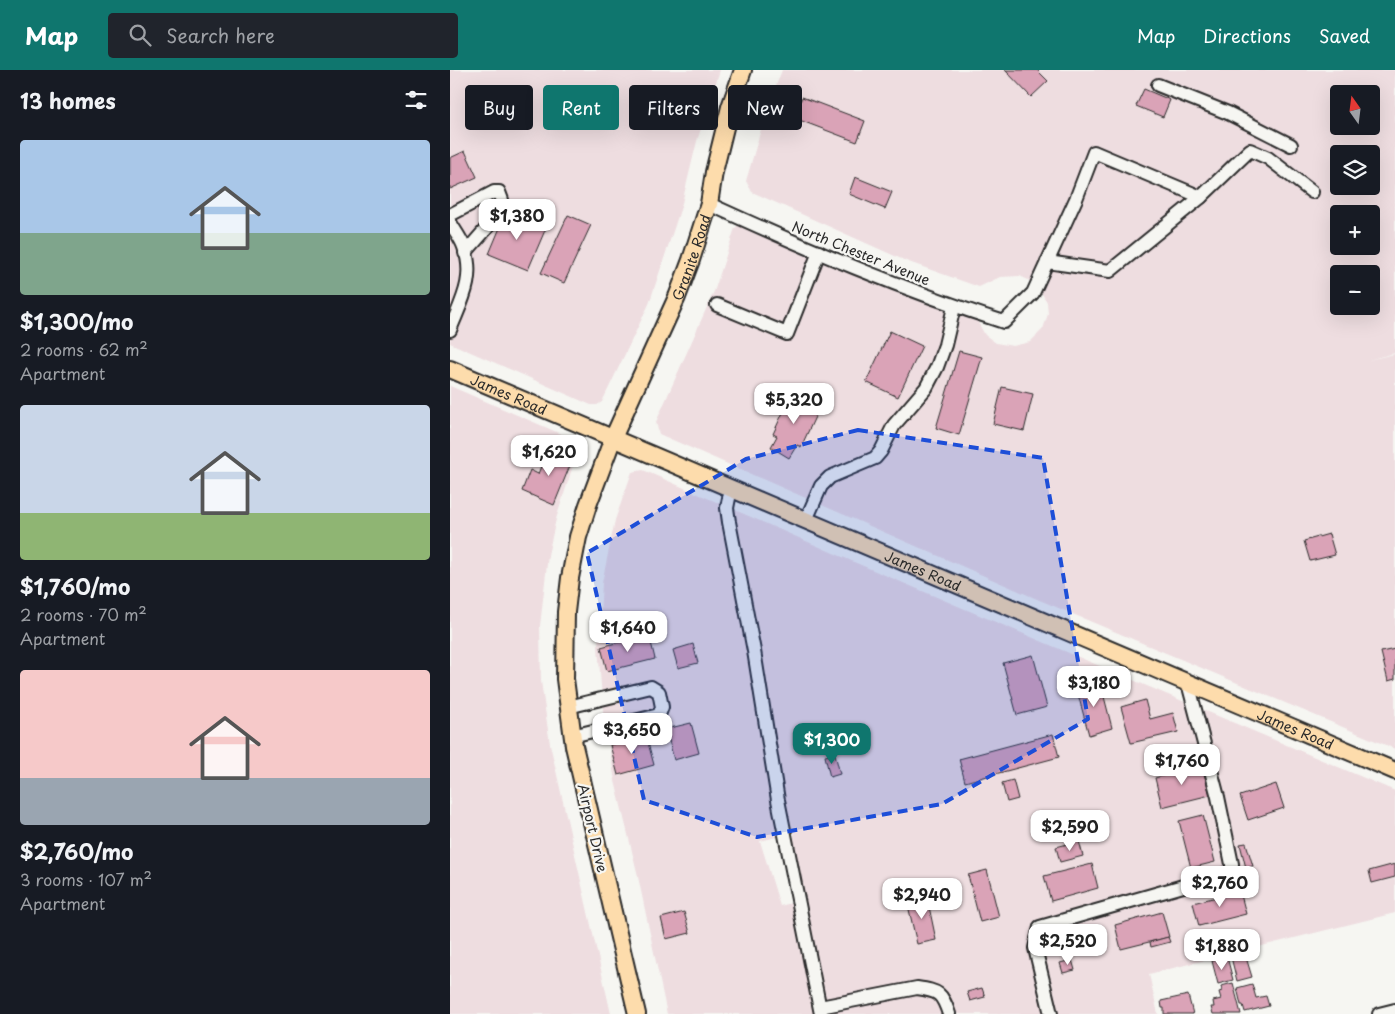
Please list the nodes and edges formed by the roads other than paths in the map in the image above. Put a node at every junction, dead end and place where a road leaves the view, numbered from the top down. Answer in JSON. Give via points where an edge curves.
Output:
{"nodes":[{"id":1,"x":743,"y":70,"type":"edge"},
{"id":2,"x":1158,"y":85,"type":"dead end"},
{"id":3,"x":1257,"y":128,"type":"junction"},
{"id":4,"x":1291,"y":145,"type":"dead end"},
{"id":5,"x":1250,"y":150,"type":"junction"},
{"id":6,"x":1312,"y":192,"type":"dead end"},
{"id":7,"x":1201,"y":198,"type":"junction"},
{"id":8,"x":710,"y":204,"type":"junction"},
{"id":9,"x":450,"y":215,"type":"edge"},
{"id":10,"x":450,"y":222,"type":"edge"},
{"id":11,"x":819,"y":252,"type":"junction"},
{"id":12,"x":465,"y":253,"type":"junction"},
{"id":13,"x":1047,"y":262,"type":"junction"},
{"id":14,"x":717,"y":305,"type":"dead end"},
{"id":15,"x":954,"y":307,"type":"junction"},
{"id":16,"x":451,"y":327,"type":"edge"},
{"id":17,"x":450,"y":369,"type":"edge"},
{"id":18,"x":614,"y":438,"type":"junction"},
{"id":19,"x":731,"y":488,"type":"junction"},
{"id":20,"x":806,"y":520,"type":"junction"},
{"id":21,"x":1188,"y":683,"type":"junction"},
{"id":22,"x":568,"y":707,"type":"junction"},
{"id":23,"x":572,"y":736,"type":"junction"},
{"id":24,"x":1395,"y":771,"type":"edge"},
{"id":25,"x":821,"y":1010,"type":"edge"},
{"id":26,"x":1395,"y":1010,"type":"edge"},
{"id":27,"x":637,"y":1014,"type":"edge"},
{"id":28,"x":949,"y":1014,"type":"edge"},
{"id":29,"x":1051,"y":1014,"type":"edge"},
{"id":30,"x":1379,"y":1014,"type":"edge"}],
"edges":[{"from":1,"to":8,"type":"main road","name":"Granite Road","via":[[730,107],[714,172]]},
{"from":2,"to":3,"type":"street"},
{"from":3,"to":4,"type":"street"},
{"from":3,"to":5,"type":"street"},
{"from":5,"to":6,"type":"street","via":[[1268,158]]},
{"from":5,"to":7,"type":"street"},
{"from":7,"to":13,"type":"street","via":[[1110,271]]},
{"from":7,"to":13,"type":"street","via":[[1094,152]]},
{"from":8,"to":11,"type":"street","name":"North Chester Avenue"},
{"from":8,"to":18,"type":"main road","name":"Granite Road","via":[[677,297]]},
{"from":9,"to":12,"type":"street","via":[[499,192],[502,200],[500,213]]},
{"from":10,"to":12,"type":"street"},
{"from":11,"to":14,"type":"street","via":[[788,334]]},
{"from":11,"to":15,"type":"street","name":"North Chester Avenue"},
{"from":12,"to":16,"type":"street","via":[[468,286]]},
{"from":13,"to":15,"type":"street","name":"North Chester Avenue","via":[[1033,293],[1004,322]]},
{"from":15,"to":20,"type":"street","via":[[945,345],[926,388],[894,426],[875,458],[830,477],[821,486]]},
{"from":17,"to":18,"type":"main road","name":"James Road"},
{"from":18,"to":19,"type":"main road","name":"James Road"},
{"from":18,"to":22,"type":"main road","name":"Airport Drive","via":[[588,505],[570,578],[565,645]]},
{"from":19,"to":20,"type":"main road","name":"James Road"},
{"from":19,"to":25,"type":"street","via":[[727,508],[729,522],[778,800]]},
{"from":20,"to":21,"type":"main road","name":"James Road"},
{"from":21,"to":24,"type":"main road","name":"James Road"},
{"from":21,"to":29,"type":"street","via":[[1218,797],[1232,872],[1040,927],[1035,948]]},
{"from":22,"to":23,"type":"main road","name":"Airport Drive"},
{"from":22,"to":23,"type":"street","via":[[651,687],[659,692],[662,706],[659,715]]},
{"from":23,"to":27,"type":"main road","name":"Airport Drive"},
{"from":25,"to":28,"type":"street","via":[[917,988],[938,994],[944,999]]},
{"from":26,"to":30,"type":"street"}]}
